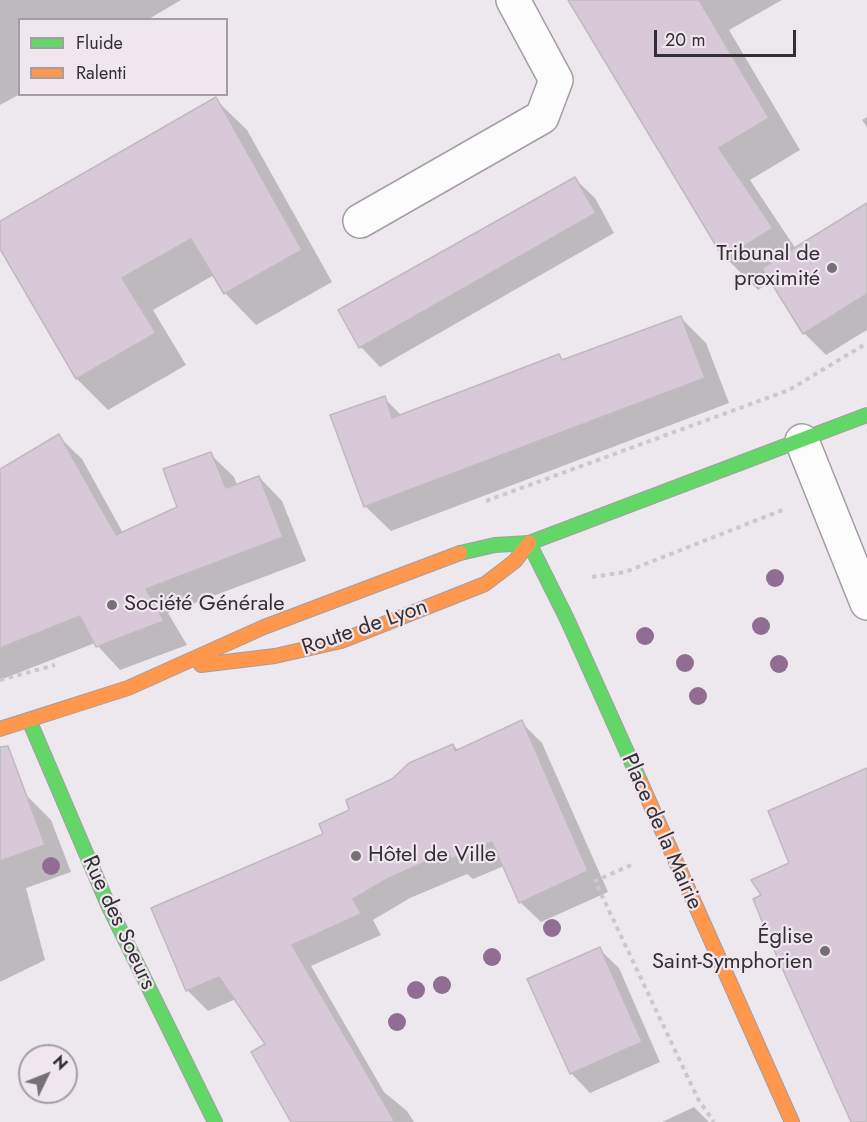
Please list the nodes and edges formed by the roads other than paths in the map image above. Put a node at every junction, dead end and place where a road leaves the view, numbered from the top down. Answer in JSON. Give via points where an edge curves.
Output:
{"nodes":[{"id":1,"x":513,"y":0,"type":"edge"},
{"id":2,"x":360,"y":221,"type":"dead end"},
{"id":3,"x":867,"y":416,"type":"edge"},
{"id":4,"x":802,"y":441,"type":"junction"},
{"id":5,"x":529,"y":543,"type":"junction"},
{"id":6,"x":867,"y":603,"type":"edge"},
{"id":7,"x":181,"y":666,"type":"junction"},
{"id":8,"x":29,"y":720,"type":"junction"},
{"id":9,"x":0,"y":729,"type":"edge"},
{"id":10,"x":216,"y":1122,"type":"edge"},
{"id":11,"x":792,"y":1122,"type":"edge"}],
"edges":[{"from":1,"to":2,"type":"street","via":[[556,80],[542,117]]},
{"from":3,"to":4,"type":"main road","name":"Route de Lyon"},
{"from":4,"to":5,"type":"main road","name":"Route de Lyon"},
{"from":4,"to":6,"type":"street"},
{"from":5,"to":7,"type":"main road","name":"Route de Lyon","via":[[495,545],[447,556],[264,627]]},
{"from":5,"to":7,"type":"main road","name":"Route de Lyon","via":[[515,561],[485,584],[341,640],[275,657]]},
{"from":5,"to":11,"type":"main road","name":"Place de la Mairie"},
{"from":7,"to":8,"type":"main road","name":"Route de Lyon","via":[[82,705]]},
{"from":8,"to":9,"type":"main road","name":"Route de Lyon"},
{"from":8,"to":10,"type":"main road","name":"Rue des Soeurs","via":[[109,908]]}]}
